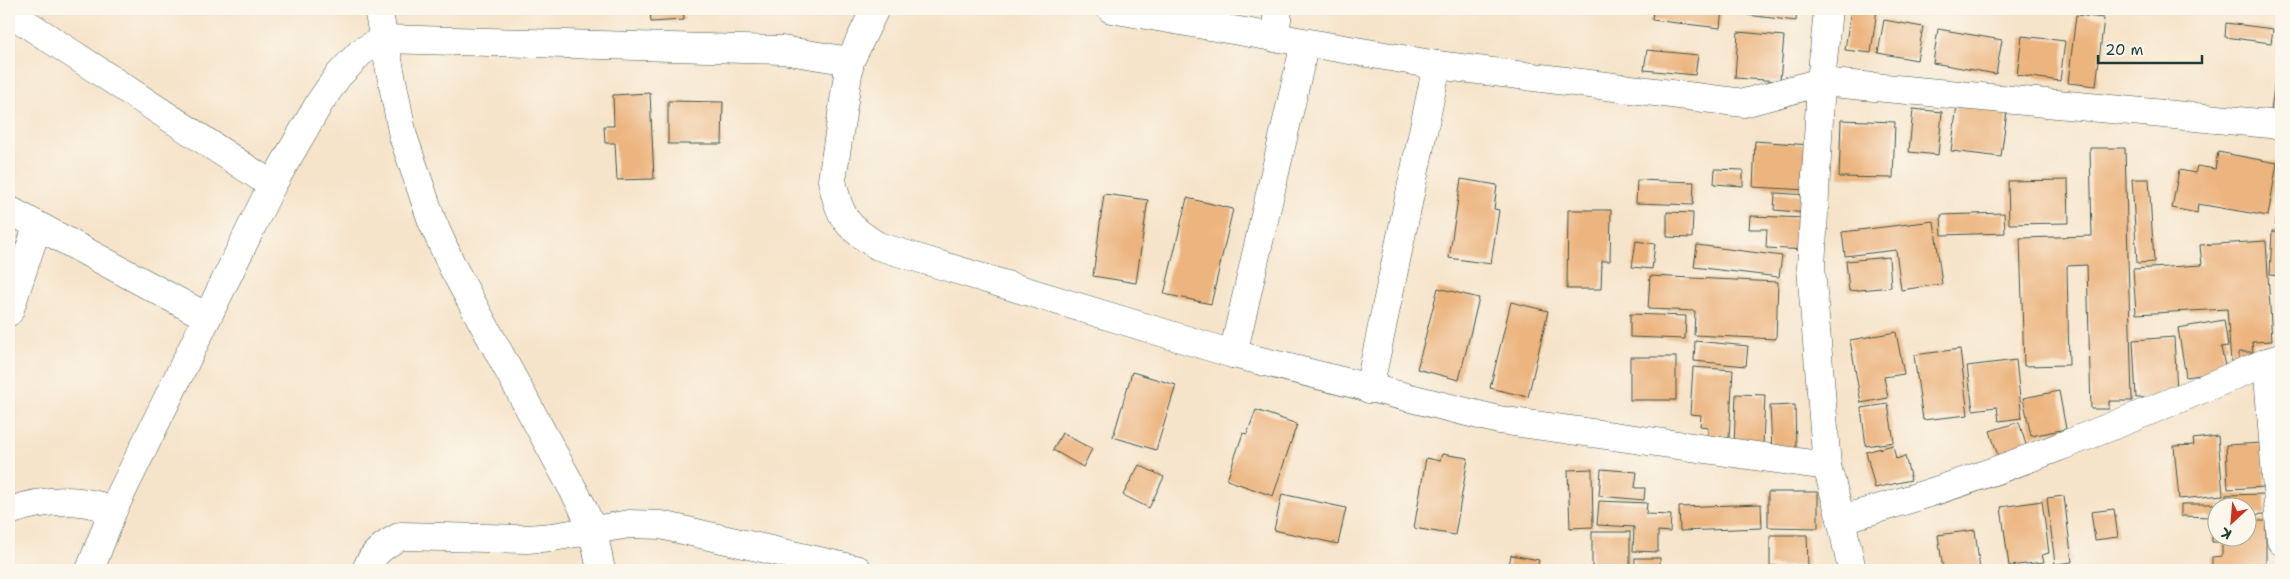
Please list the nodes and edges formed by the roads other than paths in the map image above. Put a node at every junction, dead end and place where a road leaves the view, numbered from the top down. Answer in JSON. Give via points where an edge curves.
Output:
{"nodes":[{"id":1,"x":378,"y":9,"type":"edge"},
{"id":2,"x":875,"y":9,"type":"edge"},
{"id":3,"x":1111,"y":9,"type":"edge"},
{"id":4,"x":1278,"y":9,"type":"edge"},
{"id":5,"x":1828,"y":9,"type":"edge"},
{"id":6,"x":9,"y":12,"type":"edge"},
{"id":7,"x":1275,"y":38,"type":"junction"},
{"id":8,"x":384,"y":39,"type":"junction"},
{"id":9,"x":1305,"y":43,"type":"junction"},
{"id":10,"x":850,"y":61,"type":"junction"},
{"id":11,"x":1437,"y":65,"type":"junction"},
{"id":12,"x":1821,"y":82,"type":"junction"},
{"id":13,"x":2281,"y":125,"type":"edge"},
{"id":14,"x":272,"y":185,"type":"junction"},
{"id":15,"x":9,"y":210,"type":"edge"},
{"id":16,"x":37,"y":227,"type":"junction"},
{"id":17,"x":9,"y":312,"type":"edge"},
{"id":18,"x":207,"y":317,"type":"junction"},
{"id":19,"x":1233,"y":354,"type":"junction"},
{"id":20,"x":2274,"y":360,"type":"edge"},
{"id":21,"x":1369,"y":389,"type":"junction"},
{"id":22,"x":1827,"y":466,"type":"junction"},
{"id":23,"x":113,"y":510,"type":"junction"},
{"id":24,"x":9,"y":511,"type":"edge"},
{"id":25,"x":1841,"y":519,"type":"junction"},
{"id":26,"x":593,"y":530,"type":"junction"},
{"id":27,"x":2281,"y":541,"type":"edge"},
{"id":28,"x":90,"y":570,"type":"edge"},
{"id":29,"x":366,"y":570,"type":"edge"},
{"id":30,"x":601,"y":570,"type":"edge"},
{"id":31,"x":858,"y":570,"type":"edge"},
{"id":32,"x":1852,"y":570,"type":"edge"}],
"edges":[{"from":1,"to":8,"type":"street"},
{"from":2,"to":10,"type":"street"},
{"from":3,"to":7,"type":"street"},
{"from":4,"to":7,"type":"street"},
{"from":5,"to":12,"type":"street"},
{"from":6,"to":14,"type":"street"},
{"from":7,"to":9,"type":"street"},
{"from":8,"to":10,"type":"street","via":[[782,50]]},
{"from":8,"to":14,"type":"street","via":[[360,52],[338,76]]},
{"from":8,"to":26,"type":"street","via":[[403,136],[432,221],[452,266]]},
{"from":9,"to":11,"type":"street"},
{"from":9,"to":19,"type":"street"},
{"from":10,"to":19,"type":"street","via":[[832,180],[843,216],[857,234],[878,246]]},
{"from":11,"to":12,"type":"street","via":[[1744,103]]},
{"from":11,"to":21,"type":"street"},
{"from":12,"to":13,"type":"street"},
{"from":12,"to":22,"type":"street","via":[[1811,268]]},
{"from":14,"to":18,"type":"street"},
{"from":15,"to":16,"type":"street"},
{"from":16,"to":17,"type":"street"},
{"from":16,"to":18,"type":"street"},
{"from":18,"to":23,"type":"street"},
{"from":19,"to":21,"type":"street"},
{"from":20,"to":25,"type":"street","via":[[2104,431],[1907,502]]},
{"from":20,"to":27,"type":"street"},
{"from":21,"to":22,"type":"street","via":[[1499,420]]},
{"from":22,"to":25,"type":"street"},
{"from":23,"to":24,"type":"street","via":[[82,501],[59,500],[36,502]]},
{"from":23,"to":28,"type":"street"},
{"from":25,"to":32,"type":"street"},
{"from":26,"to":29,"type":"street","via":[[553,538],[527,539],[401,536],[377,552]]},
{"from":26,"to":30,"type":"street"},
{"from":26,"to":31,"type":"street","via":[[629,524],[661,525]]}]}
